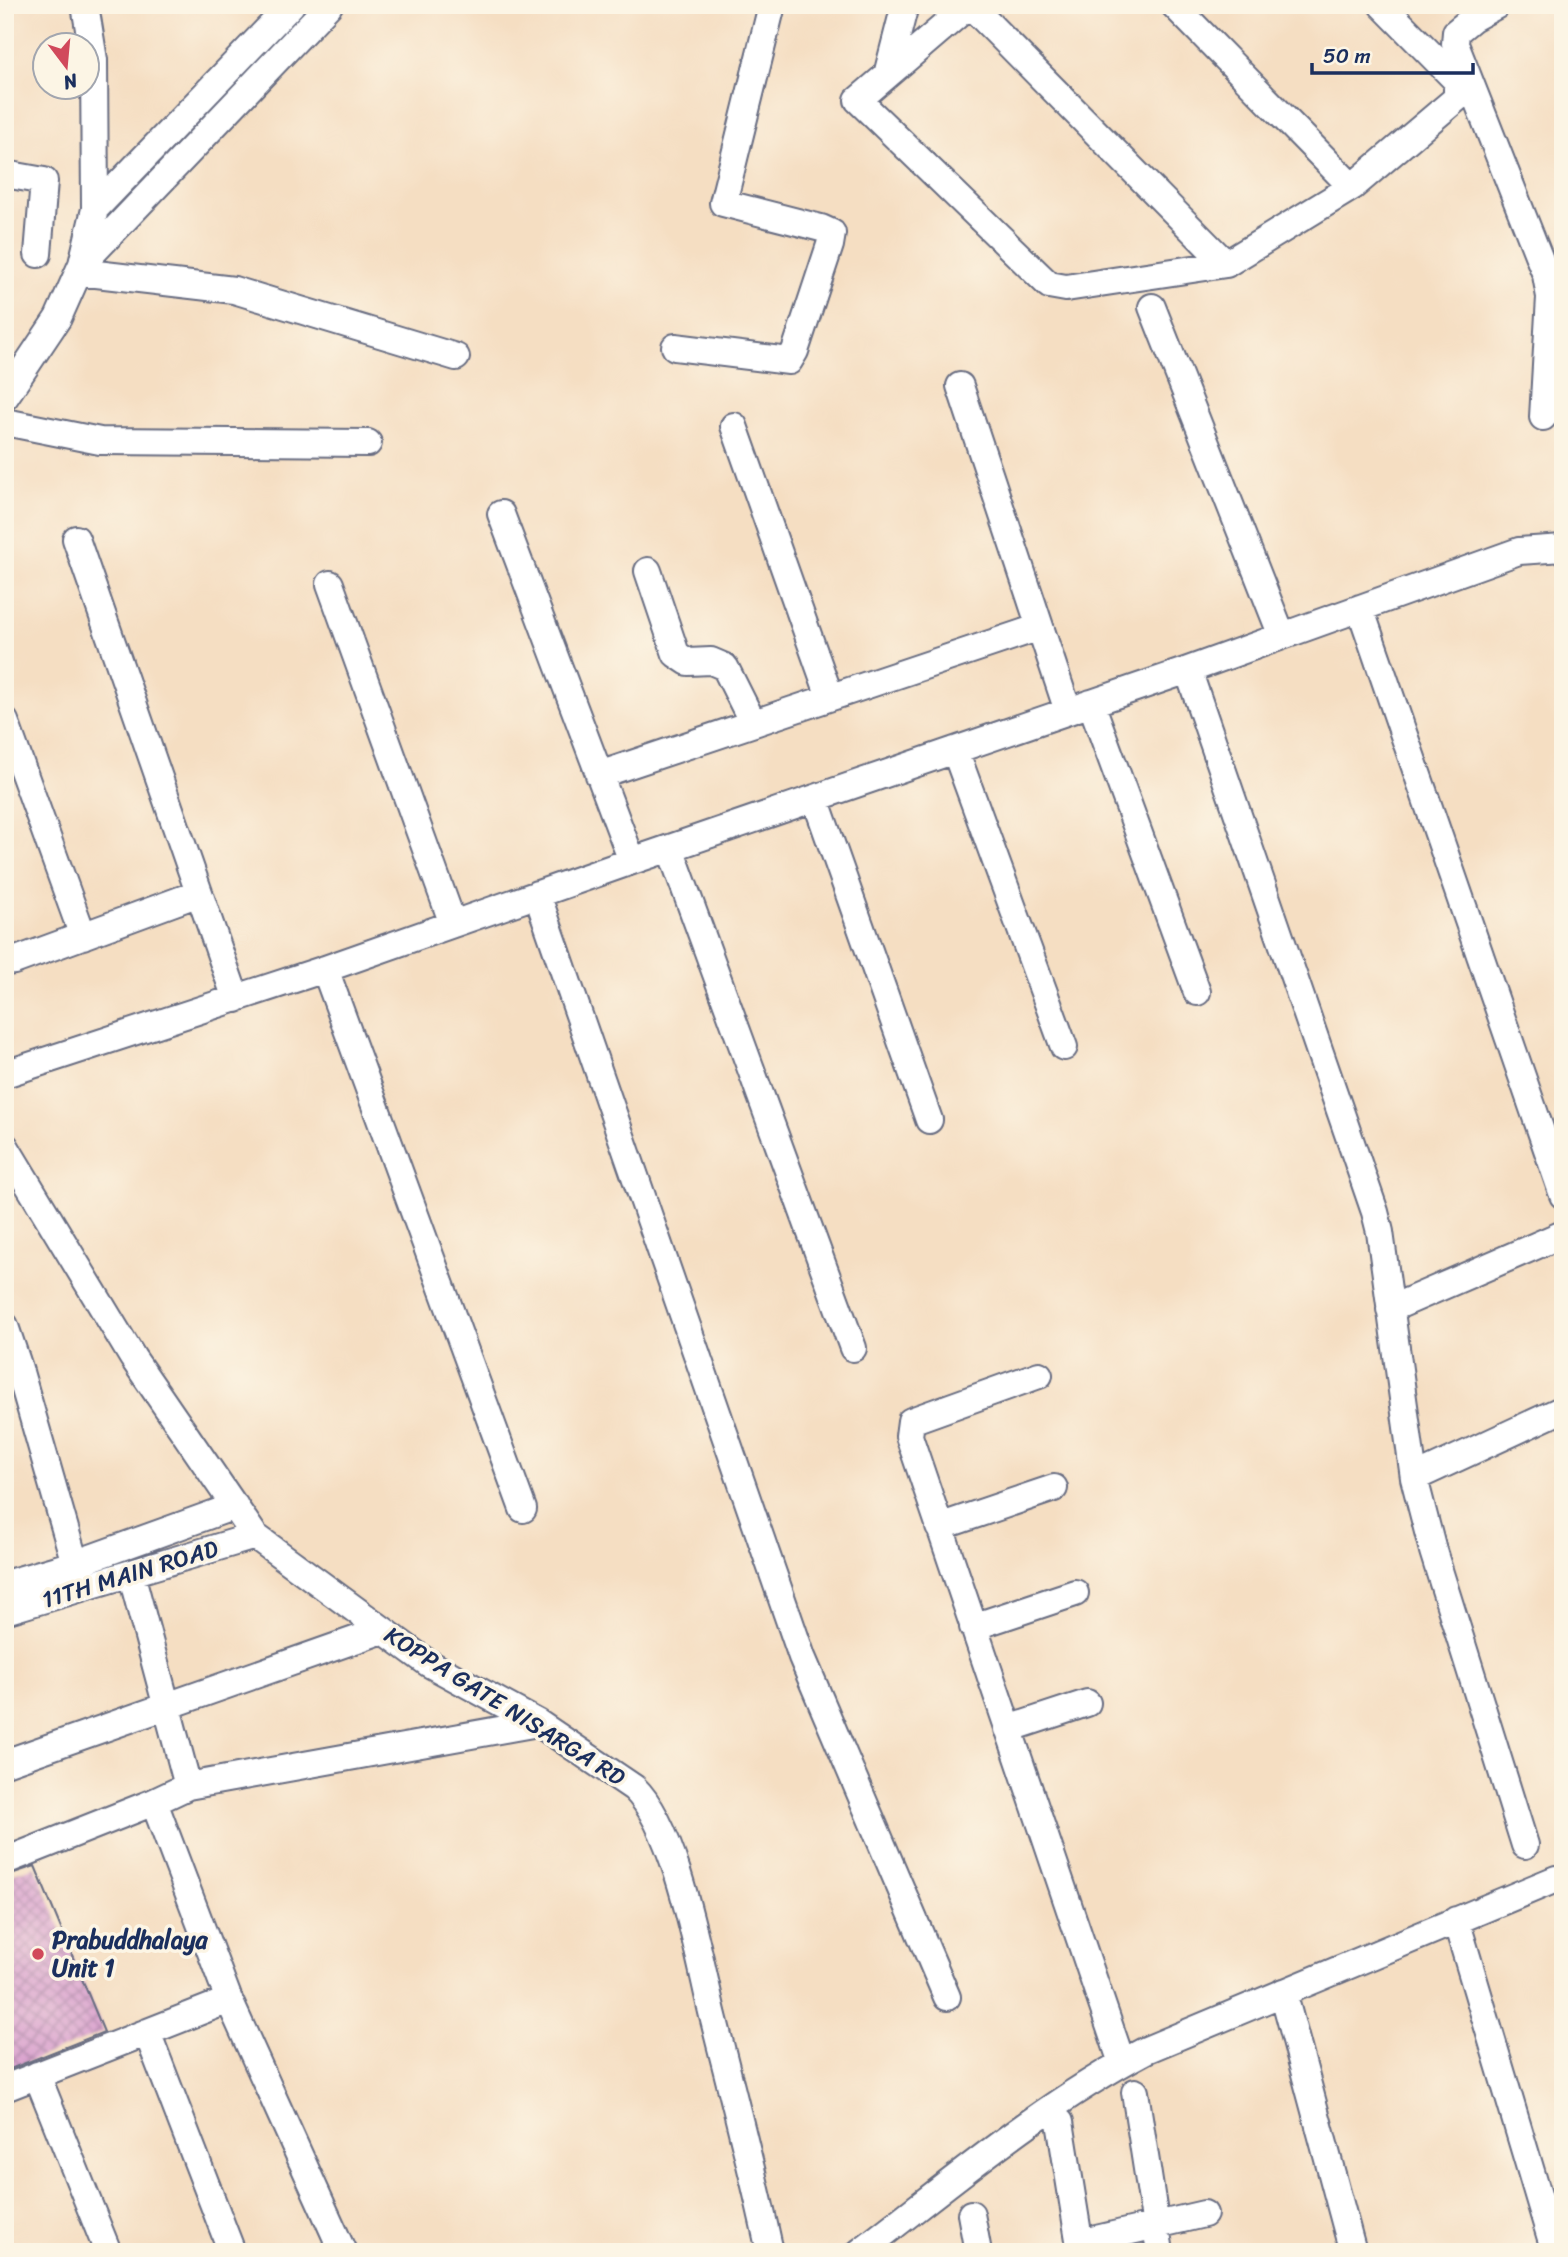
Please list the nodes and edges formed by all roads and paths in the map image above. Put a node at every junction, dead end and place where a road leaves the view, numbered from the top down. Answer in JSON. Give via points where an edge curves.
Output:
{"nodes":[{"id":1,"x":85,"y":5,"type":"edge"},
{"id":2,"x":291,"y":5,"type":"edge"},
{"id":3,"x":329,"y":5,"type":"edge"},
{"id":4,"x":772,"y":5,"type":"edge"},
{"id":5,"x":905,"y":5,"type":"edge"},
{"id":6,"x":969,"y":5,"type":"edge"},
{"id":7,"x":1174,"y":5,"type":"edge"},
{"id":8,"x":1382,"y":5,"type":"edge"},
{"id":9,"x":1497,"y":5,"type":"edge"},
{"id":10,"x":268,"y":16,"type":"edge"},
{"id":11,"x":282,"y":55,"type":"junction"},
{"id":12,"x":887,"y":75,"type":"junction"},
{"id":13,"x":5,"y":174,"type":"edge"},
{"id":14,"x":1352,"y":187,"type":"junction"},
{"id":15,"x":95,"y":209,"type":"junction"},
{"id":16,"x":38,"y":254,"type":"dead end"},
{"id":17,"x":1226,"y":264,"type":"junction"},
{"id":18,"x":81,"y":268,"type":"junction"},
{"id":19,"x":1556,"y":286,"type":"edge"},
{"id":20,"x":1152,"y":307,"type":"dead end"},
{"id":21,"x":675,"y":347,"type":"dead end"},
{"id":22,"x":456,"y":356,"type":"dead end"},
{"id":23,"x":960,"y":386,"type":"dead end"},
{"id":24,"x":5,"y":397,"type":"edge"},
{"id":25,"x":1544,"y":416,"type":"dead end"},
{"id":26,"x":5,"y":422,"type":"edge"},
{"id":27,"x":734,"y":426,"type":"dead end"},
{"id":28,"x":368,"y":443,"type":"dead end"},
{"id":29,"x":500,"y":514,"type":"dead end"},
{"id":30,"x":76,"y":538,"type":"dead end"},
{"id":31,"x":1563,"y":548,"type":"edge"},
{"id":32,"x":648,"y":570,"type":"dead end"},
{"id":33,"x":330,"y":584,"type":"dead end"},
{"id":34,"x":1360,"y":608,"type":"junction"},
{"id":35,"x":1040,"y":626,"type":"junction"},
{"id":36,"x":1282,"y":636,"type":"junction"},
{"id":37,"x":1188,"y":670,"type":"junction"},
{"id":38,"x":830,"y":697,"type":"junction"},
{"id":39,"x":1080,"y":707,"type":"junction"},
{"id":40,"x":5,"y":721,"type":"edge"},
{"id":41,"x":753,"y":723,"type":"junction"},
{"id":42,"x":955,"y":750,"type":"junction"},
{"id":43,"x":599,"y":775,"type":"junction"},
{"id":44,"x":815,"y":799,"type":"junction"},
{"id":45,"x":670,"y":848,"type":"junction"},
{"id":46,"x":632,"y":861,"type":"junction"},
{"id":47,"x":199,"y":893,"type":"junction"},
{"id":48,"x":537,"y":894,"type":"junction"},
{"id":49,"x":453,"y":924,"type":"junction"},
{"id":50,"x":83,"y":936,"type":"junction"},
{"id":51,"x":5,"y":962,"type":"edge"},
{"id":52,"x":325,"y":970,"type":"junction"},
{"id":53,"x":1197,"y":992,"type":"dead end"},
{"id":54,"x":236,"y":999,"type":"junction"},
{"id":55,"x":1064,"y":1047,"type":"dead end"},
{"id":56,"x":5,"y":1074,"type":"edge"},
{"id":57,"x":929,"y":1121,"type":"dead end"},
{"id":58,"x":5,"y":1146,"type":"edge"},
{"id":59,"x":1563,"y":1195,"type":"edge"},
{"id":60,"x":1563,"y":1234,"type":"edge"},
{"id":61,"x":1390,"y":1309,"type":"junction"},
{"id":62,"x":5,"y":1326,"type":"edge"},
{"id":63,"x":853,"y":1348,"type":"dead end"},
{"id":64,"x":12,"y":1367,"type":"edge"},
{"id":65,"x":1039,"y":1375,"type":"dead end"},
{"id":66,"x":1563,"y":1409,"type":"edge"},
{"id":67,"x":1414,"y":1478,"type":"junction"},
{"id":68,"x":1054,"y":1488,"type":"dead end"},
{"id":69,"x":235,"y":1506,"type":"junction"},
{"id":70,"x":523,"y":1509,"type":"dead end"},
{"id":71,"x":939,"y":1527,"type":"junction"},
{"id":72,"x":255,"y":1536,"type":"junction"},
{"id":73,"x":131,"y":1573,"type":"junction"},
{"id":74,"x":78,"y":1576,"type":"junction"},
{"id":75,"x":5,"y":1584,"type":"edge"},
{"id":76,"x":1075,"y":1593,"type":"dead end"},
{"id":77,"x":5,"y":1611,"type":"edge"},
{"id":78,"x":973,"y":1627,"type":"junction"},
{"id":79,"x":383,"y":1630,"type":"junction"},
{"id":80,"x":1087,"y":1703,"type":"dead end"},
{"id":81,"x":167,"y":1707,"type":"junction"},
{"id":82,"x":538,"y":1723,"type":"junction"},
{"id":83,"x":1008,"y":1729,"type":"junction"},
{"id":84,"x":5,"y":1763,"type":"edge"},
{"id":85,"x":188,"y":1786,"type":"junction"},
{"id":86,"x":154,"y":1802,"type":"junction"},
{"id":87,"x":1525,"y":1845,"type":"dead end"},
{"id":88,"x":5,"y":1861,"type":"edge"},
{"id":89,"x":1556,"y":1879,"type":"dead end"},
{"id":90,"x":1456,"y":1920,"type":"junction"},
{"id":91,"x":1283,"y":1992,"type":"junction"},
{"id":92,"x":947,"y":1997,"type":"dead end"},
{"id":93,"x":229,"y":2000,"type":"junction"},
{"id":94,"x":147,"y":2032,"type":"junction"},
{"id":95,"x":1122,"y":2063,"type":"junction"},
{"id":96,"x":37,"y":2075,"type":"junction"},
{"id":97,"x":5,"y":2088,"type":"edge"},
{"id":98,"x":1135,"y":2092,"type":"dead end"},
{"id":99,"x":1060,"y":2122,"type":"dead end"},
{"id":100,"x":971,"y":2214,"type":"dead end"},
{"id":101,"x":1204,"y":2214,"type":"dead end"},
{"id":102,"x":1156,"y":2225,"type":"junction"},
{"id":103,"x":1080,"y":2247,"type":"edge"},
{"id":104,"x":871,"y":2248,"type":"edge"},
{"id":105,"x":107,"y":2252,"type":"edge"},
{"id":106,"x":232,"y":2252,"type":"edge"},
{"id":107,"x":343,"y":2252,"type":"edge"},
{"id":108,"x":770,"y":2252,"type":"edge"},
{"id":109,"x":978,"y":2252,"type":"edge"},
{"id":110,"x":1160,"y":2252,"type":"edge"},
{"id":111,"x":1353,"y":2252,"type":"edge"},
{"id":112,"x":1555,"y":2252,"type":"edge"}],
"edges":[{"from":1,"to":15,"type":"street","via":[[94,60]]},
{"from":2,"to":10,"type":"street"},
{"from":3,"to":11,"type":"street"},
{"from":4,"to":21,"type":"street","via":[[723,203],[821,228],[831,233],[830,245],[789,361]]},
{"from":5,"to":12,"type":"street"},
{"from":6,"to":12,"type":"street"},
{"from":6,"to":17,"type":"street"},
{"from":7,"to":14,"type":"street"},
{"from":8,"to":14,"type":"street","via":[[1457,81],[1457,98]]},
{"from":9,"to":19,"type":"street","via":[[1456,32],[1455,44],[1546,275]]},
{"from":10,"to":11,"type":"street"},
{"from":10,"to":15,"type":"street"},
{"from":11,"to":18,"type":"street"},
{"from":12,"to":17,"type":"street","via":[[858,100],[1049,285],[1066,288]]},
{"from":13,"to":16,"type":"street","via":[[44,181]]},
{"from":14,"to":17,"type":"street"},
{"from":15,"to":18,"type":"street"},
{"from":18,"to":22,"type":"street","via":[[234,290]]},
{"from":18,"to":24,"type":"street","via":[[58,318]]},
{"from":19,"to":25,"type":"street","via":[[1550,297]]},
{"from":20,"to":36,"type":"street"},
{"from":23,"to":35,"type":"street"},
{"from":26,"to":28,"type":"street","via":[[100,441]]},
{"from":27,"to":38,"type":"street"},
{"from":29,"to":43,"type":"street"},
{"from":30,"to":47,"type":"street"},
{"from":31,"to":34,"type":"street","via":[[1519,551]]},
{"from":32,"to":41,"type":"street","via":[[676,654],[688,662],[711,661],[725,667]]},
{"from":33,"to":49,"type":"street"},
{"from":34,"to":36,"type":"street"},
{"from":34,"to":59,"type":"street"},
{"from":35,"to":38,"type":"street"},
{"from":35,"to":39,"type":"street"},
{"from":36,"to":37,"type":"street"},
{"from":37,"to":39,"type":"street"},
{"from":37,"to":61,"type":"street","via":[[1375,1212]]},
{"from":38,"to":41,"type":"street"},
{"from":39,"to":42,"type":"street"},
{"from":39,"to":53,"type":"street"},
{"from":40,"to":50,"type":"street"},
{"from":41,"to":43,"type":"street"},
{"from":42,"to":44,"type":"street"},
{"from":42,"to":55,"type":"street"},
{"from":43,"to":46,"type":"street"},
{"from":44,"to":45,"type":"street"},
{"from":44,"to":57,"type":"street"},
{"from":45,"to":46,"type":"street"},
{"from":45,"to":63,"type":"street"},
{"from":46,"to":48,"type":"street"},
{"from":47,"to":50,"type":"street"},
{"from":47,"to":54,"type":"street"},
{"from":48,"to":49,"type":"street"},
{"from":48,"to":92,"type":"street","via":[[802,1657]]},
{"from":49,"to":52,"type":"street"},
{"from":50,"to":51,"type":"street"},
{"from":52,"to":54,"type":"street"},
{"from":52,"to":70,"type":"street"},
{"from":54,"to":56,"type":"street"},
{"from":58,"to":69,"type":"street","name":"KOPPA GATE NISARGA RD","via":[[132,1358]]},
{"from":60,"to":61,"type":"street"},
{"from":61,"to":67,"type":"street"},
{"from":62,"to":64,"type":"street"},
{"from":64,"to":74,"type":"street"},
{"from":65,"to":71,"type":"street","via":[[911,1420],[909,1436]]},
{"from":66,"to":67,"type":"street"},
{"from":67,"to":87,"type":"street"},
{"from":68,"to":71,"type":"street"},
{"from":69,"to":72,"type":"street","name":"KOPPA GATE NISARGA RD"},
{"from":69,"to":74,"type":"street","name":"11TH MAIN ROAD"},
{"from":71,"to":78,"type":"street"},
{"from":72,"to":73,"type":"street","name":"11TH MAIN ROAD"},
{"from":72,"to":79,"type":"street","name":"KOPPA GATE NISARGA RD"},
{"from":73,"to":74,"type":"street","name":"11TH MAIN ROAD"},
{"from":73,"to":81,"type":"street"},
{"from":74,"to":75,"type":"street","name":"11TH MAIN ROAD"},
{"from":74,"to":77,"type":"street","name":"11TH MAIN ROAD"},
{"from":76,"to":78,"type":"street"},
{"from":78,"to":83,"type":"street"},
{"from":79,"to":81,"type":"street"},
{"from":79,"to":82,"type":"street","name":"KOPPA GATE NISARGA RD","via":[[436,1669]]},
{"from":80,"to":83,"type":"street"},
{"from":81,"to":84,"type":"street"},
{"from":81,"to":85,"type":"street"},
{"from":82,"to":85,"type":"street"},
{"from":82,"to":108,"type":"street","name":"KOPPA GATE NISARGA RD","via":[[634,1788],[645,1798],[663,1831],[690,1921]]},
{"from":83,"to":95,"type":"street"},
{"from":85,"to":86,"type":"street"},
{"from":86,"to":88,"type":"street"},
{"from":86,"to":93,"type":"street"},
{"from":89,"to":90,"type":"street"},
{"from":90,"to":91,"type":"street"},
{"from":90,"to":112,"type":"street"},
{"from":91,"to":95,"type":"street"},
{"from":91,"to":111,"type":"street"},
{"from":93,"to":94,"type":"street"},
{"from":93,"to":107,"type":"street"},
{"from":94,"to":96,"type":"street"},
{"from":94,"to":106,"type":"street"},
{"from":95,"to":104,"type":"street","via":[[1025,2124]]},
{"from":96,"to":97,"type":"street"},
{"from":96,"to":105,"type":"street"},
{"from":98,"to":102,"type":"street"},
{"from":99,"to":103,"type":"street"},
{"from":100,"to":109,"type":"street"},
{"from":101,"to":102,"type":"street"},
{"from":102,"to":103,"type":"street"},
{"from":102,"to":110,"type":"street"}]}
